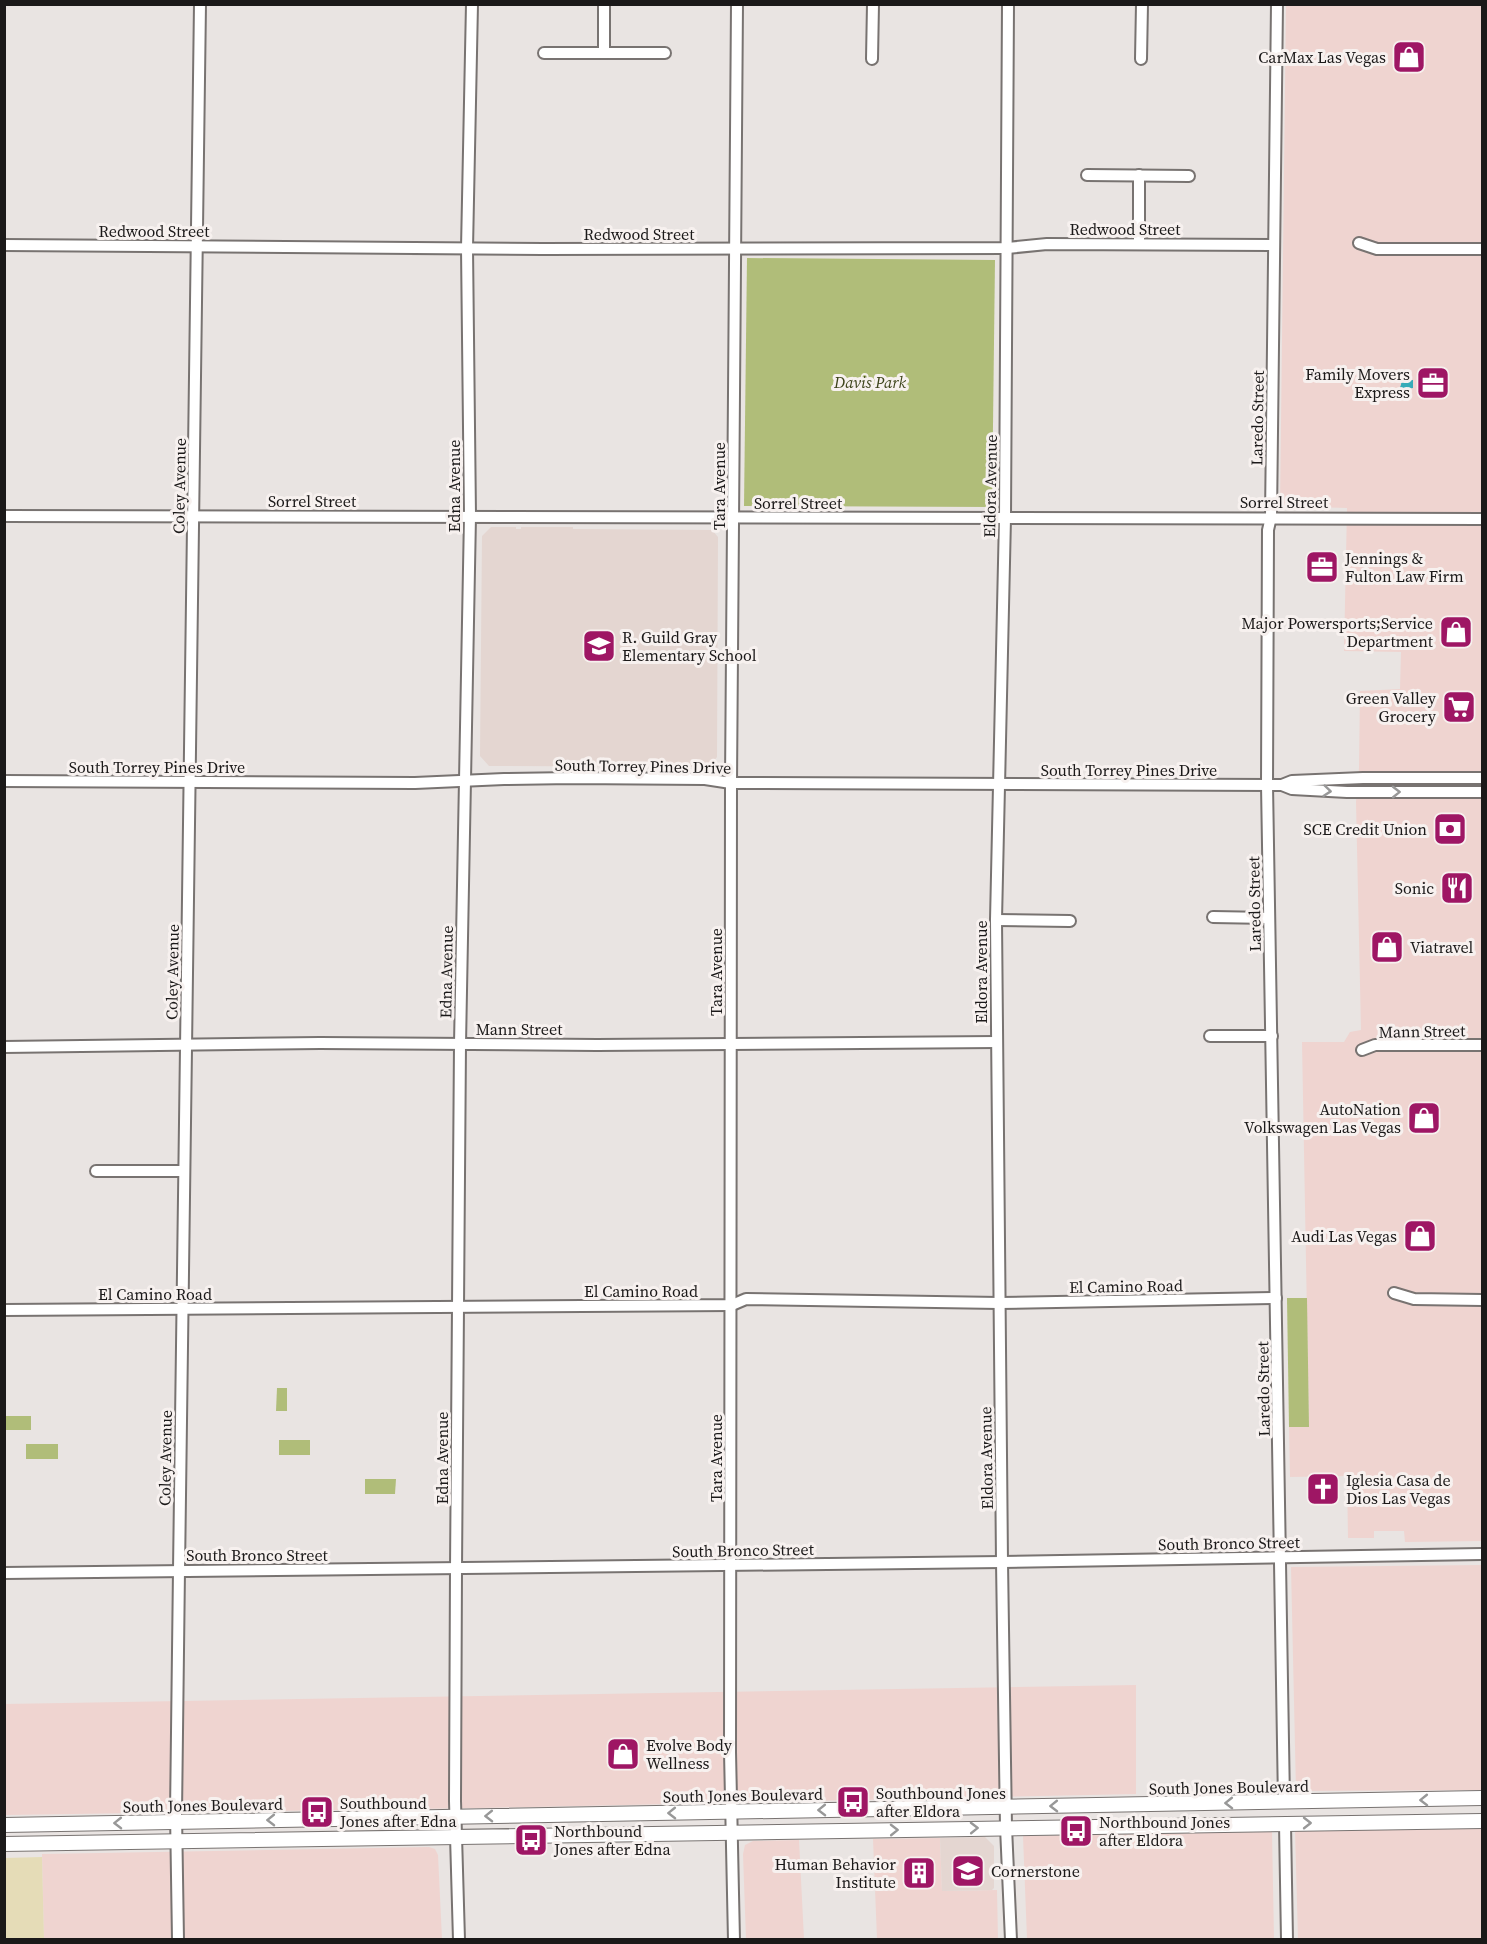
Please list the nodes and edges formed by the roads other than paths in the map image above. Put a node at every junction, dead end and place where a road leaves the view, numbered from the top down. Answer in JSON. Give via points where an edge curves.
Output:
{"nodes":[{"id":1,"x":200,"y":4,"type":"edge"},
{"id":2,"x":472,"y":4,"type":"edge"},
{"id":3,"x":604,"y":4,"type":"edge"},
{"id":4,"x":737,"y":4,"type":"edge"},
{"id":5,"x":873,"y":4,"type":"edge"},
{"id":6,"x":1008,"y":4,"type":"edge"},
{"id":7,"x":1142,"y":4,"type":"edge"},
{"id":8,"x":1277,"y":4,"type":"edge"},
{"id":9,"x":544,"y":53,"type":"dead end"},
{"id":10,"x":604,"y":53,"type":"junction"},
{"id":11,"x":665,"y":53,"type":"dead end"},
{"id":12,"x":872,"y":59,"type":"dead end"},
{"id":13,"x":1141,"y":59,"type":"dead end"},
{"id":14,"x":1087,"y":175,"type":"dead end"},
{"id":15,"x":1139,"y":175,"type":"junction"},
{"id":16,"x":1189,"y":176,"type":"dead end"},
{"id":17,"x":1359,"y":243,"type":"dead end"},
{"id":18,"x":1139,"y":244,"type":"junction"},
{"id":19,"x":4,"y":245,"type":"edge"},
{"id":20,"x":1274,"y":245,"type":"junction"},
{"id":21,"x":197,"y":246,"type":"junction"},
{"id":22,"x":467,"y":248,"type":"junction"},
{"id":23,"x":736,"y":248,"type":"junction"},
{"id":24,"x":1007,"y":248,"type":"junction"},
{"id":25,"x":1482,"y":249,"type":"edge"},
{"id":26,"x":4,"y":516,"type":"edge"},
{"id":27,"x":470,"y":516,"type":"junction"},
{"id":28,"x":193,"y":517,"type":"junction"},
{"id":29,"x":1271,"y":517,"type":"junction"},
{"id":30,"x":734,"y":518,"type":"junction"},
{"id":31,"x":1005,"y":518,"type":"junction"},
{"id":32,"x":1482,"y":519,"type":"edge"},
{"id":33,"x":1363,"y":778,"type":"junction"},
{"id":34,"x":1482,"y":778,"type":"edge"},
{"id":35,"x":4,"y":781,"type":"edge"},
{"id":36,"x":189,"y":781,"type":"junction"},
{"id":37,"x":464,"y":781,"type":"junction"},
{"id":38,"x":731,"y":783,"type":"junction"},
{"id":39,"x":999,"y":784,"type":"junction"},
{"id":40,"x":1267,"y":785,"type":"junction"},
{"id":41,"x":1281,"y":785,"type":"junction"},
{"id":42,"x":1363,"y":792,"type":"junction"},
{"id":43,"x":1482,"y":792,"type":"edge"},
{"id":44,"x":1213,"y":917,"type":"dead end"},
{"id":45,"x":1269,"y":918,"type":"junction"},
{"id":46,"x":996,"y":920,"type":"junction"},
{"id":47,"x":1070,"y":921,"type":"dead end"},
{"id":48,"x":1210,"y":1036,"type":"dead end"},
{"id":49,"x":1272,"y":1036,"type":"junction"},
{"id":50,"x":997,"y":1042,"type":"junction"},
{"id":51,"x":732,"y":1043,"type":"junction"},
{"id":52,"x":186,"y":1044,"type":"junction"},
{"id":53,"x":460,"y":1044,"type":"junction"},
{"id":54,"x":1482,"y":1045,"type":"edge"},
{"id":55,"x":4,"y":1047,"type":"edge"},
{"id":56,"x":1362,"y":1050,"type":"dead end"},
{"id":57,"x":96,"y":1171,"type":"dead end"},
{"id":58,"x":184,"y":1171,"type":"junction"},
{"id":59,"x":1394,"y":1293,"type":"dead end"},
{"id":60,"x":1276,"y":1298,"type":"junction"},
{"id":61,"x":1482,"y":1300,"type":"edge"},
{"id":62,"x":999,"y":1303,"type":"junction"},
{"id":63,"x":732,"y":1305,"type":"junction"},
{"id":64,"x":458,"y":1307,"type":"junction"},
{"id":65,"x":182,"y":1309,"type":"junction"},
{"id":66,"x":4,"y":1310,"type":"edge"},
{"id":67,"x":1482,"y":1554,"type":"edge"},
{"id":68,"x":1280,"y":1557,"type":"junction"},
{"id":69,"x":1002,"y":1562,"type":"junction"},
{"id":70,"x":730,"y":1565,"type":"junction"},
{"id":71,"x":456,"y":1569,"type":"junction"},
{"id":72,"x":179,"y":1570,"type":"junction"},
{"id":73,"x":4,"y":1573,"type":"edge"},
{"id":74,"x":1482,"y":1798,"type":"edge"},
{"id":75,"x":1284,"y":1803,"type":"junction"},
{"id":76,"x":1006,"y":1807,"type":"junction"},
{"id":77,"x":731,"y":1812,"type":"junction"},
{"id":78,"x":456,"y":1817,"type":"junction"},
{"id":79,"x":1482,"y":1821,"type":"edge"},
{"id":80,"x":176,"y":1822,"type":"junction"},
{"id":81,"x":1227,"y":1824,"type":"junction"},
{"id":82,"x":1285,"y":1824,"type":"junction"},
{"id":83,"x":4,"y":1825,"type":"edge"},
{"id":84,"x":1006,"y":1827,"type":"junction"},
{"id":85,"x":730,"y":1833,"type":"junction"},
{"id":86,"x":456,"y":1836,"type":"junction"},
{"id":87,"x":177,"y":1841,"type":"junction"},
{"id":88,"x":4,"y":1844,"type":"edge"},
{"id":89,"x":178,"y":1940,"type":"edge"},
{"id":90,"x":459,"y":1940,"type":"edge"},
{"id":91,"x":734,"y":1940,"type":"edge"},
{"id":92,"x":1011,"y":1940,"type":"edge"},
{"id":93,"x":1287,"y":1940,"type":"edge"}],
"edges":[{"from":1,"to":21,"type":"street","name":"Coley Avenue"},
{"from":2,"to":22,"type":"street","name":"Edna Avenue"},
{"from":3,"to":10,"type":"street"},
{"from":4,"to":23,"type":"street","name":"Tara Avenue"},
{"from":5,"to":12,"type":"street"},
{"from":6,"to":24,"type":"street","name":"Eldora Avenue"},
{"from":7,"to":13,"type":"street"},
{"from":8,"to":20,"type":"street","name":"Laredo Street"},
{"from":9,"to":10,"type":"street"},
{"from":10,"to":11,"type":"street"},
{"from":14,"to":15,"type":"street"},
{"from":15,"to":16,"type":"street"},
{"from":15,"to":18,"type":"street"},
{"from":17,"to":25,"type":"street","via":[[1377,249]]},
{"from":18,"to":20,"type":"street","name":"Redwood Street"},
{"from":18,"to":24,"type":"street","name":"Redwood Street","via":[[1047,243]]},
{"from":19,"to":21,"type":"street","name":"Redwood Street"},
{"from":20,"to":29,"type":"street","name":"Laredo Street"},
{"from":21,"to":22,"type":"street","name":"Redwood Street"},
{"from":21,"to":28,"type":"street","name":"Coley Avenue"},
{"from":22,"to":23,"type":"street","name":"Redwood Street"},
{"from":22,"to":27,"type":"street","name":"Edna Avenue"},
{"from":23,"to":24,"type":"street","name":"Redwood Street"},
{"from":23,"to":30,"type":"street","name":"Tara Avenue"},
{"from":24,"to":31,"type":"street","name":"Eldora Avenue"},
{"from":26,"to":28,"type":"street","name":"Sorrel Street"},
{"from":27,"to":28,"type":"street","name":"Sorrel Street"},
{"from":27,"to":30,"type":"street","name":"Sorrel Street"},
{"from":27,"to":37,"type":"street","name":"Edna Avenue"},
{"from":28,"to":36,"type":"street","name":"Coley Avenue"},
{"from":29,"to":31,"type":"street","name":"Sorrel Street"},
{"from":29,"to":32,"type":"street","name":"Sorrel Street"},
{"from":29,"to":40,"type":"street","name":"Laredo Street"},
{"from":30,"to":31,"type":"street","name":"Sorrel Street"},
{"from":30,"to":38,"type":"street","name":"Tara Avenue"},
{"from":31,"to":39,"type":"street","name":"Eldora Avenue"},
{"from":33,"to":34,"type":"street","name":"South Torrey Pines Drive"},
{"from":33,"to":41,"type":"street","name":"South Torrey Pines Drive","via":[[1292,781]]},
{"from":33,"to":42,"type":"street"},
{"from":35,"to":36,"type":"street","name":"South Torrey Pines Drive"},
{"from":36,"to":37,"type":"street","name":"South Torrey Pines Drive"},
{"from":36,"to":52,"type":"street","name":"Coley Avenue"},
{"from":37,"to":38,"type":"street","name":"South Torrey Pines Drive","via":[[572,778],[705,779]]},
{"from":37,"to":53,"type":"street","name":"Edna Avenue"},
{"from":38,"to":39,"type":"street","name":"South Torrey Pines Drive"},
{"from":38,"to":51,"type":"street","name":"Tara Avenue"},
{"from":39,"to":40,"type":"street","name":"South Torrey Pines Drive"},
{"from":39,"to":46,"type":"street","name":"Eldora Avenue"},
{"from":40,"to":41,"type":"street","name":"South Torrey Pines Drive"},
{"from":40,"to":45,"type":"street","name":"Laredo Street"},
{"from":41,"to":42,"type":"street","name":"South Torrey Pines Drive","one_way":true,"via":[[1292,789]]},
{"from":42,"to":43,"type":"street","name":"South Torrey Pines Drive","one_way":true},
{"from":44,"to":45,"type":"street"},
{"from":45,"to":49,"type":"street","name":"Laredo Street"},
{"from":46,"to":47,"type":"street"},
{"from":46,"to":50,"type":"street","name":"Eldora Avenue"},
{"from":48,"to":49,"type":"street"},
{"from":49,"to":60,"type":"street","name":"Laredo Street"},
{"from":50,"to":51,"type":"street","name":"Mann Street"},
{"from":50,"to":62,"type":"street","name":"Eldora Avenue"},
{"from":51,"to":53,"type":"street","name":"Mann Street"},
{"from":51,"to":63,"type":"street","name":"Tara Avenue"},
{"from":52,"to":53,"type":"street","name":"Mann Street"},
{"from":52,"to":55,"type":"street","name":"Mann Street"},
{"from":52,"to":58,"type":"street","name":"Coley Avenue"},
{"from":53,"to":64,"type":"street","name":"Edna Avenue"},
{"from":54,"to":56,"type":"street","name":"Mann Street","via":[[1375,1045]]},
{"from":57,"to":58,"type":"street"},
{"from":58,"to":65,"type":"street","name":"Coley Avenue"},
{"from":59,"to":61,"type":"street","via":[[1414,1299]]},
{"from":60,"to":62,"type":"street","name":"El Camino Road"},
{"from":60,"to":68,"type":"street","name":"Laredo Street"},
{"from":62,"to":63,"type":"street","name":"El Camino Road","via":[[746,1299]]},
{"from":62,"to":69,"type":"street","name":"Eldora Avenue"},
{"from":63,"to":64,"type":"street","name":"El Camino Road"},
{"from":63,"to":70,"type":"street","name":"Tara Avenue"},
{"from":64,"to":65,"type":"street","name":"El Camino Road"},
{"from":64,"to":71,"type":"street","name":"Edna Avenue"},
{"from":65,"to":66,"type":"street","name":"El Camino Road"},
{"from":65,"to":72,"type":"street","name":"Coley Avenue"},
{"from":67,"to":68,"type":"street","name":"South Bronco Street"},
{"from":68,"to":69,"type":"street","name":"South Bronco Street"},
{"from":68,"to":75,"type":"street","name":"Laredo Street"},
{"from":69,"to":70,"type":"street","name":"South Bronco Street"},
{"from":69,"to":76,"type":"street","name":"Eldora Avenue"},
{"from":70,"to":71,"type":"street","name":"South Bronco Street"},
{"from":70,"to":77,"type":"street","name":"Tara Avenue"},
{"from":71,"to":72,"type":"street","name":"South Bronco Street"},
{"from":71,"to":78,"type":"street","name":"Edna Avenue"},
{"from":72,"to":73,"type":"street","name":"South Bronco Street"},
{"from":72,"to":80,"type":"street","name":"Coley Avenue"},
{"from":74,"to":75,"type":"main road","name":"South Jones Boulevard","one_way":true},
{"from":75,"to":76,"type":"main road","name":"South Jones Boulevard","one_way":true},
{"from":75,"to":81,"type":"main road","via":[[1275,1811],[1254,1812]]},
{"from":76,"to":77,"type":"main road","name":"South Jones Boulevard","one_way":true},
{"from":76,"to":84,"type":"street","name":"Eldora Avenue"},
{"from":77,"to":78,"type":"main road","name":"South Jones Boulevard","one_way":true},
{"from":77,"to":85,"type":"street","name":"Tara Avenue"},
{"from":78,"to":80,"type":"main road","name":"South Jones Boulevard","one_way":true},
{"from":78,"to":86,"type":"street","name":"Edna Avenue"},
{"from":82,"to":79,"type":"main road","one_way":true},
{"from":80,"to":83,"type":"main road","name":"South Jones Boulevard","one_way":true},
{"from":80,"to":87,"type":"street","name":"Coley Avenue"},
{"from":81,"to":82,"type":"main road"},
{"from":81,"to":84,"type":"main road"},
{"from":82,"to":93,"type":"street"},
{"from":85,"to":84,"type":"main road","one_way":true},
{"from":84,"to":92,"type":"street","name":"Eldora Avenue"},
{"from":85,"to":86,"type":"main road"},
{"from":85,"to":91,"type":"street","name":"Tara Avenue"},
{"from":86,"to":87,"type":"main road"},
{"from":86,"to":90,"type":"street","name":"Edna Avenue"},
{"from":87,"to":88,"type":"main road"},
{"from":87,"to":89,"type":"street","name":"Coley Avenue"}]}
